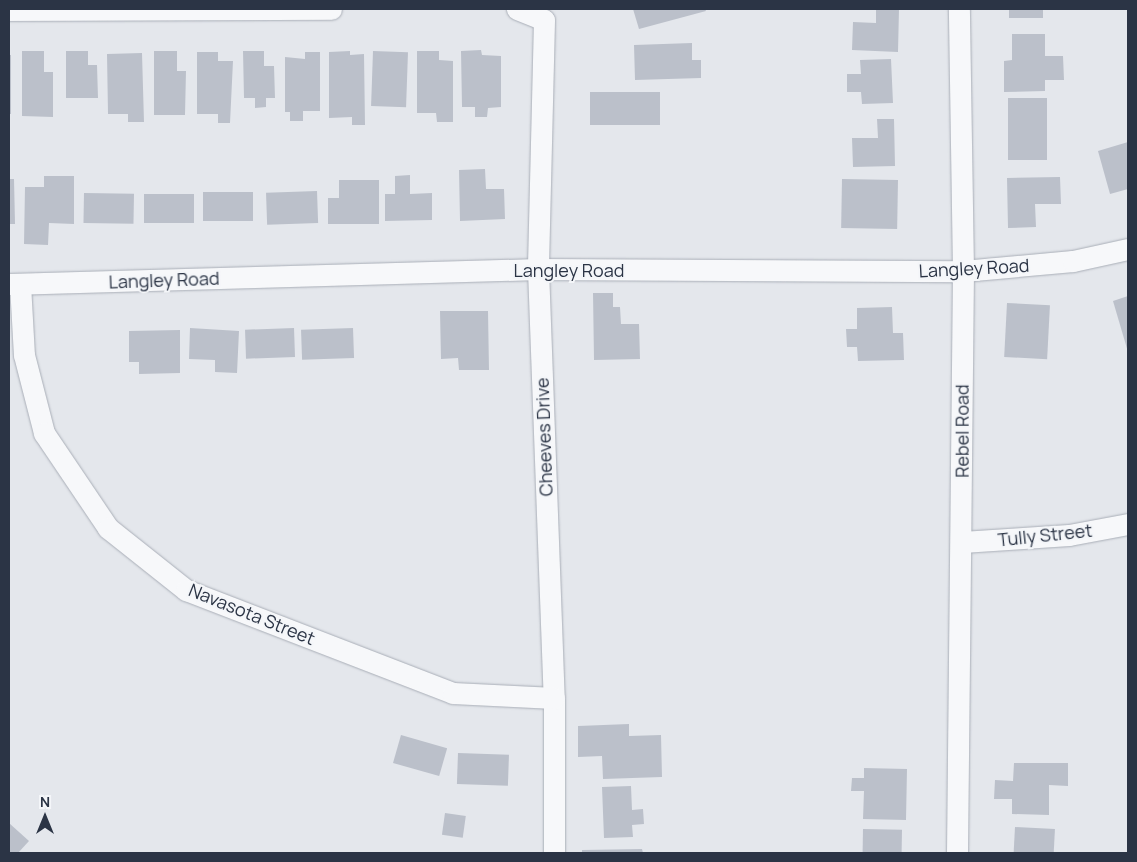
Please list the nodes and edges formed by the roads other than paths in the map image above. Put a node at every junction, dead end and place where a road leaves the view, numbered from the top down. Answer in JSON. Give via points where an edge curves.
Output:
{"nodes":[{"id":1,"x":331,"y":9,"type":"edge"},
{"id":2,"x":517,"y":9,"type":"edge"},
{"id":3,"x":959,"y":9,"type":"edge"},
{"id":4,"x":9,"y":10,"type":"edge"},
{"id":5,"x":1128,"y":249,"type":"edge"},
{"id":6,"x":538,"y":270,"type":"junction"},
{"id":7,"x":963,"y":271,"type":"junction"},
{"id":8,"x":14,"y":284,"type":"edge"},
{"id":9,"x":1128,"y":524,"type":"edge"},
{"id":10,"x":962,"y":542,"type":"junction"},
{"id":11,"x":554,"y":698,"type":"junction"},
{"id":12,"x":554,"y":853,"type":"edge"},
{"id":13,"x":958,"y":853,"type":"edge"}],
"edges":[{"from":1,"to":4,"type":"street"},
{"from":2,"to":6,"type":"street","name":"Cheeves Drive","via":[[544,20]]},
{"from":3,"to":7,"type":"street","name":"Rebel Road"},
{"from":5,"to":7,"type":"street","name":"Langley Road","via":[[1073,261]]},
{"from":6,"to":7,"type":"street","name":"Langley Road"},
{"from":6,"to":8,"type":"street","name":"Langley Road"},
{"from":6,"to":11,"type":"street","name":"Cheeves Drive"},
{"from":7,"to":10,"type":"street","name":"Rebel Road"},
{"from":8,"to":11,"type":"street","name":"Navasota Street","via":[[24,355],[44,433],[108,528],[186,590],[453,693]]},
{"from":9,"to":10,"type":"street","name":"Tully Street","via":[[1069,535]]},
{"from":10,"to":13,"type":"street","name":"Rebel Road"},
{"from":11,"to":12,"type":"street","name":"Cheeves Drive"}]}
